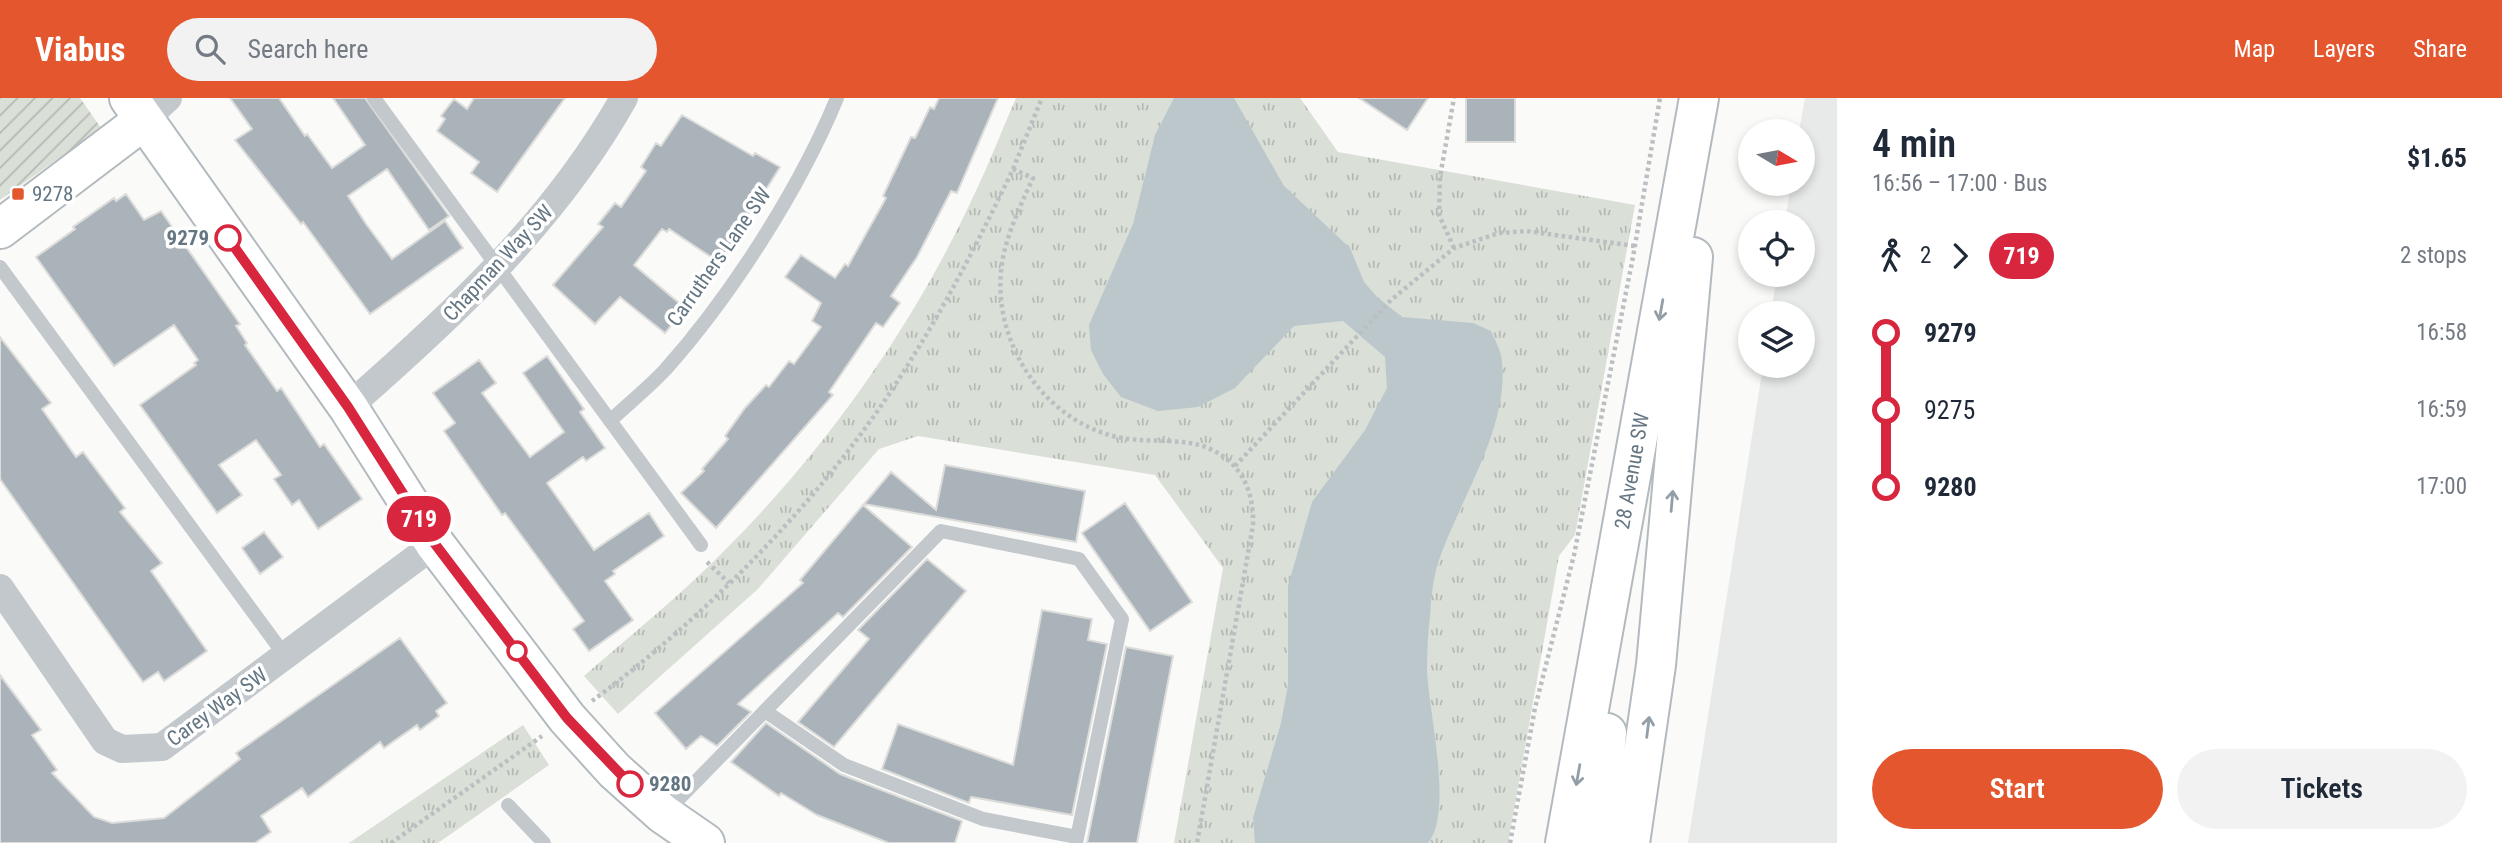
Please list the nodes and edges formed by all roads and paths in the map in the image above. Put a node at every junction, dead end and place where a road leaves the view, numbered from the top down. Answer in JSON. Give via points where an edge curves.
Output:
{"nodes":[{"id":1,"x":374,"y":98,"type":"edge"},
{"id":2,"x":624,"y":98,"type":"edge"},
{"id":3,"x":837,"y":98,"type":"edge"},
{"id":4,"x":1042,"y":98,"type":"edge"},
{"id":5,"x":1454,"y":98,"type":"edge"},
{"id":6,"x":1660,"y":98,"type":"edge"},
{"id":7,"x":1699,"y":98,"type":"edge"},
{"id":8,"x":1706,"y":98,"type":"edge"},
{"id":9,"x":147,"y":105,"type":"edge"},
{"id":10,"x":1013,"y":169,"type":"junction"},
{"id":11,"x":0,"y":229,"type":"edge"},
{"id":12,"x":1635,"y":247,"type":"junction"},
{"id":13,"x":1454,"y":248,"type":"junction"},
{"id":14,"x":0,"y":267,"type":"edge"},
{"id":15,"x":498,"y":269,"type":"junction"},
{"id":16,"x":348,"y":407,"type":"junction"},
{"id":17,"x":610,"y":421,"type":"junction"},
{"id":18,"x":1235,"y":466,"type":"junction"},
{"id":19,"x":435,"y":544,"type":"junction"},
{"id":20,"x":701,"y":545,"type":"joint"},
{"id":21,"x":1618,"y":552,"type":"junction"},
{"id":22,"x":729,"y":583,"type":"junction"},
{"id":23,"x":0,"y":588,"type":"edge"},
{"id":24,"x":286,"y":657,"type":"junction"},
{"id":25,"x":594,"y":699,"type":"dead end"},
{"id":26,"x":765,"y":710,"type":"junction"},
{"id":27,"x":545,"y":734,"type":"dead end"},
{"id":28,"x":508,"y":806,"type":"dead end"},
{"id":29,"x":663,"y":814,"type":"junction"},
{"id":30,"x":1077,"y":840,"type":"edge"},
{"id":31,"x":702,"y":842,"type":"edge"},
{"id":32,"x":391,"y":843,"type":"edge"},
{"id":33,"x":544,"y":843,"type":"edge"},
{"id":34,"x":1197,"y":843,"type":"edge"},
{"id":35,"x":1510,"y":843,"type":"edge"},
{"id":36,"x":1565,"y":843,"type":"edge"},
{"id":37,"x":1596,"y":843,"type":"edge"},
{"id":38,"x":1630,"y":843,"type":"edge"}],
"edges":[{"from":1,"to":15,"type":"lane"},
{"from":2,"to":15,"type":"street","name":"Chapman Way SW","via":[[559,197]]},
{"from":3,"to":17,"type":"lane","name":"Carruthers Lane SW","via":[[775,218],[716,304],[664,370]]},
{"from":4,"to":10,"type":"path"},
{"from":5,"to":13,"type":"path","via":[[1440,177],[1439,215]]},
{"from":6,"to":12,"type":"path"},
{"from":7,"to":21,"type":"main road","name":"28 Avenue SW","one_way":true},
{"from":38,"to":8,"type":"main road","name":"28 Avenue SW","one_way":true,"via":[[1668,552]]},
{"from":9,"to":11,"type":"main road"},
{"from":9,"to":16,"type":"main road"},
{"from":10,"to":18,"type":"path","via":[[1033,178],[1004,255],[1003,306],[1010,338],[1036,386],[1052,405],[1094,430],[1140,441],[1208,448]]},
{"from":10,"to":22,"type":"path","via":[[956,284],[892,390],[829,472]]},
{"from":12,"to":13,"type":"path","via":[[1526,231],[1499,233]]},
{"from":12,"to":35,"type":"path","via":[[1574,555],[1535,708]]},
{"from":13,"to":18,"type":"path","via":[[1391,300]]},
{"from":14,"to":24,"type":"lane"},
{"from":15,"to":16,"type":"street","name":"Chapman Way SW"},
{"from":15,"to":17,"type":"lane"},
{"from":16,"to":19,"type":"main road"},
{"from":17,"to":20,"type":"lane"},
{"from":18,"to":34,"type":"path","via":[[1250,491],[1253,525]]},
{"from":19,"to":24,"type":"street","name":"Carey Way SW"},
{"from":19,"to":29,"type":"main road","via":[[567,718],[614,770]]},
{"from":20,"to":22,"type":"path","via":[[708,563]]},
{"from":21,"to":36,"type":"main road","name":"28 Avenue SW","one_way":true},
{"from":21,"to":37,"type":"main road","via":[[1605,771]]},
{"from":22,"to":25,"type":"path"},
{"from":23,"to":24,"type":"street","name":"Carey Way SW","via":[[105,741],[122,749],[162,747]]},
{"from":26,"to":29,"type":"lane"},
{"from":26,"to":30,"type":"lane","via":[[844,765],[983,819]]},
{"from":26,"to":30,"type":"lane","via":[[941,531],[1079,559],[1122,619]]},
{"from":27,"to":32,"type":"path"},
{"from":28,"to":33,"type":"lane"},
{"from":29,"to":31,"type":"main road"}]}
